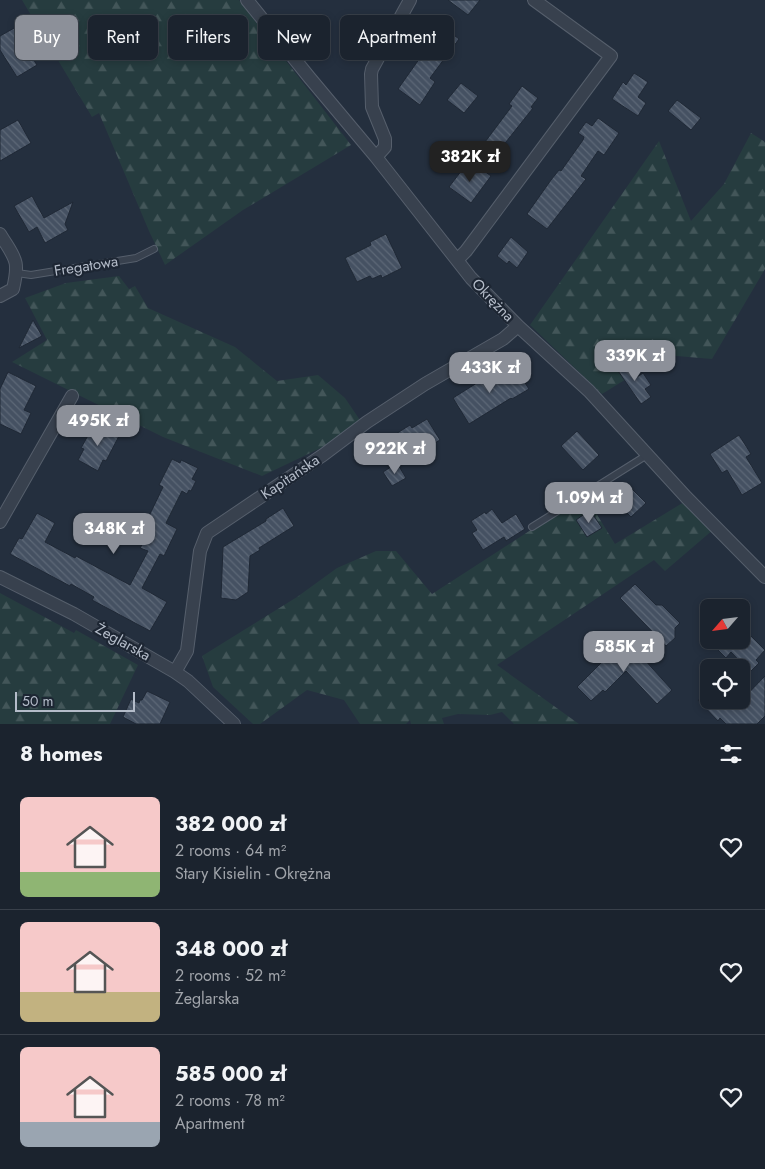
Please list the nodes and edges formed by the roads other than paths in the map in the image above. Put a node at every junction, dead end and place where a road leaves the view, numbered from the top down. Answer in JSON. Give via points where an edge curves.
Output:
{"nodes":[{"id":1,"x":247,"y":0,"type":"edge"},
{"id":2,"x":410,"y":0,"type":"edge"},
{"id":3,"x":534,"y":0,"type":"edge"},
{"id":4,"x":376,"y":157,"type":"junction"},
{"id":5,"x":0,"y":234,"type":"edge"},
{"id":6,"x":154,"y":250,"type":"dead end"},
{"id":7,"x":457,"y":260,"type":"junction"},
{"id":8,"x":17,"y":273,"type":"junction"},
{"id":9,"x":0,"y":296,"type":"edge"},
{"id":10,"x":518,"y":326,"type":"junction"},
{"id":11,"x":72,"y":396,"type":"dead end"},
{"id":12,"x":647,"y":455,"type":"junction"},
{"id":13,"x":0,"y":522,"type":"edge"},
{"id":14,"x":532,"y":527,"type":"dead end"},
{"id":15,"x":0,"y":576,"type":"edge"},
{"id":16,"x":765,"y":577,"type":"edge"},
{"id":17,"x":175,"y":672,"type":"junction"},
{"id":18,"x":234,"y":724,"type":"edge"}],
"edges":[{"from":1,"to":4,"type":"street","name":"Okrężna"},
{"from":2,"to":4,"type":"street","via":[[372,69],[372,107],[386,139],[385,147]]},
{"from":3,"to":7,"type":"street","via":[[611,56]]},
{"from":4,"to":7,"type":"street","name":"Okrężna"},
{"from":5,"to":8,"type":"street","via":[[17,262]]},
{"from":6,"to":8,"type":"lane","name":"Fregatowa","via":[[136,258],[31,275]]},
{"from":7,"to":10,"type":"street","name":"Okrężna"},
{"from":8,"to":9,"type":"street","via":[[14,289]]},
{"from":10,"to":12,"type":"street","name":"Okrężna","via":[[589,390]]},
{"from":10,"to":17,"type":"street","name":"Kapitańska","via":[[503,339],[367,422],[207,533],[200,551],[187,651]]},
{"from":11,"to":13,"type":"street"},
{"from":12,"to":14,"type":"lane"},
{"from":12,"to":16,"type":"street","name":"Okrężna"},
{"from":15,"to":17,"type":"street","name":"Żeglarska"},
{"from":17,"to":18,"type":"street","name":"Żeglarska"}]}
